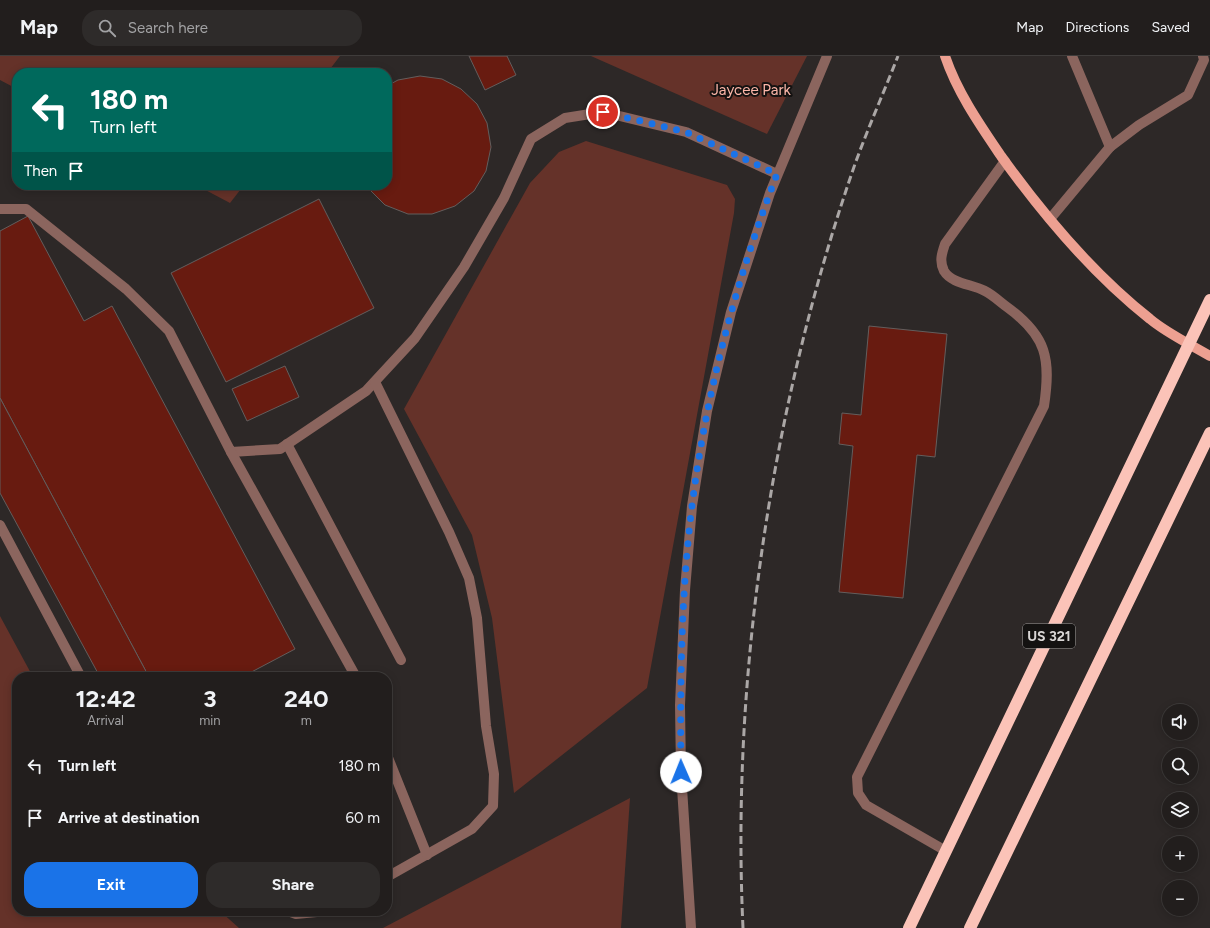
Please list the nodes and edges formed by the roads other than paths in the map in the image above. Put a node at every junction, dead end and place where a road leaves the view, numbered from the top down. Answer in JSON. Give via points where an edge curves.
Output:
{"nodes":[{"id":1,"x":827,"y":56,"type":"edge"},
{"id":2,"x":1072,"y":56,"type":"edge"},
{"id":3,"x":1202,"y":56,"type":"edge"},
{"id":4,"x":948,"y":58,"type":"edge"},
{"id":5,"x":1110,"y":147,"type":"junction"},
{"id":6,"x":1005,"y":161,"type":"junction"},
{"id":7,"x":777,"y":174,"type":"junction"},
{"id":8,"x":0,"y":208,"type":"edge"},
{"id":9,"x":1050,"y":219,"type":"junction"},
{"id":10,"x":1210,"y":300,"type":"edge"},
{"id":11,"x":1189,"y":344,"type":"junction"},
{"id":12,"x":1210,"y":356,"type":"edge"},
{"id":13,"x":375,"y":382,"type":"junction"},
{"id":14,"x":1210,"y":433,"type":"edge"},
{"id":15,"x":287,"y":444,"type":"junction"},
{"id":16,"x":231,"y":452,"type":"junction"},
{"id":17,"x":0,"y":525,"type":"edge"},
{"id":18,"x":401,"y":660,"type":"dead end"},
{"id":19,"x":77,"y":672,"type":"edge"},
{"id":20,"x":353,"y":672,"type":"edge"},
{"id":21,"x":392,"y":766,"type":"edge"},
{"id":22,"x":946,"y":851,"type":"junction"},
{"id":23,"x":427,"y":854,"type":"junction"},
{"id":24,"x":392,"y":874,"type":"edge"},
{"id":25,"x":691,"y":928,"type":"edge"},
{"id":26,"x":909,"y":928,"type":"edge"},
{"id":27,"x":970,"y":928,"type":"edge"}],
"edges":[{"from":1,"to":7,"type":"street"},
{"from":2,"to":5,"type":"street"},
{"from":3,"to":5,"type":"street","via":[[1204,60],[1188,95],[1139,125]]},
{"from":4,"to":6,"type":"main road","via":[[974,116]]},
{"from":5,"to":9,"type":"street"},
{"from":6,"to":9,"type":"main road"},
{"from":6,"to":22,"type":"street","via":[[945,244],[941,258],[944,271],[952,279],[985,291],[1024,319],[1035,331],[1047,369],[1044,406],[857,777],[858,793],[866,805]]},
{"from":7,"to":13,"type":"street","via":[[686,132],[603,112],[565,118],[531,139],[504,198],[464,267],[415,338]]},
{"from":7,"to":25,"type":"street","via":[[748,256],[732,312],[707,411],[692,506],[680,705],[681,772]]},
{"from":8,"to":16,"type":"street","via":[[26,209],[126,289],[169,331]]},
{"from":9,"to":11,"type":"main road","via":[[1119,294],[1152,321]]},
{"from":10,"to":11,"type":"highway","number":"US 321"},
{"from":11,"to":12,"type":"main road"},
{"from":11,"to":22,"type":"highway","number":"US 321"},
{"from":13,"to":15,"type":"street","via":[[366,391]]},
{"from":13,"to":23,"type":"street","via":[[469,578],[477,618],[486,726],[494,774],[493,806],[472,829]]},
{"from":14,"to":27,"type":"highway"},
{"from":15,"to":16,"type":"street","via":[[280,449]]},
{"from":15,"to":18,"type":"street"},
{"from":16,"to":20,"type":"street"},
{"from":17,"to":19,"type":"street"},
{"from":21,"to":23,"type":"street"},
{"from":22,"to":26,"type":"highway","number":"US 321"},
{"from":23,"to":24,"type":"street"}]}
